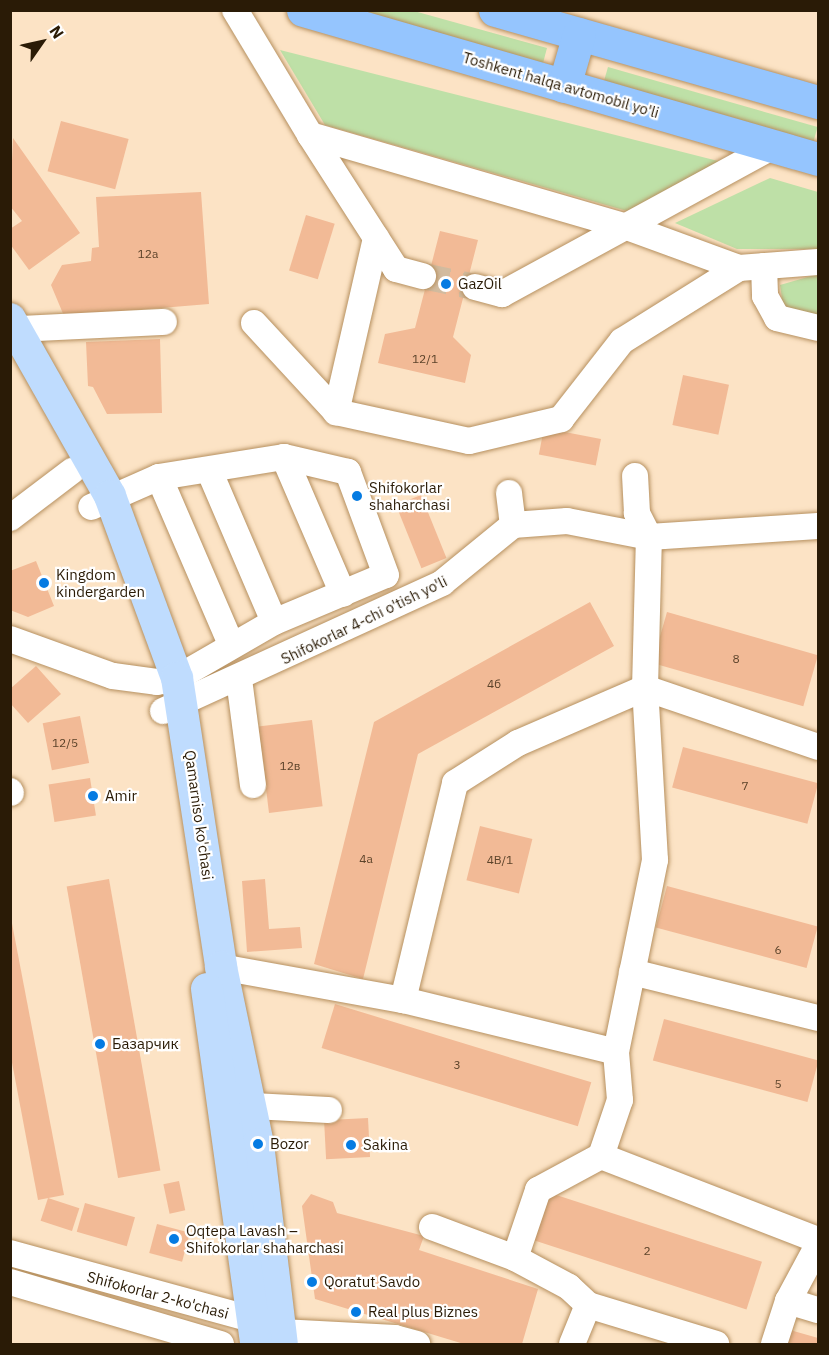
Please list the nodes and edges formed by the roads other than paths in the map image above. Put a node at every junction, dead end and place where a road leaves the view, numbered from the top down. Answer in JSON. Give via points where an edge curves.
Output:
{"nodes":[{"id":1,"x":235,"y":10,"type":"edge"},
{"id":2,"x":303,"y":10,"type":"edge"},
{"id":3,"x":495,"y":10,"type":"edge"},
{"id":4,"x":579,"y":34,"type":"junction"},
{"id":5,"x":564,"y":86,"type":"junction"},
{"id":6,"x":819,"y":102,"type":"edge"},
{"id":7,"x":310,"y":135,"type":"junction"},
{"id":8,"x":773,"y":146,"type":"junction"},
{"id":9,"x":819,"y":159,"type":"edge"},
{"id":10,"x":627,"y":227,"type":"junction"},
{"id":11,"x":376,"y":238,"type":"junction"},
{"id":12,"x":819,"y":262,"type":"edge"},
{"id":13,"x":751,"y":267,"type":"junction"},
{"id":14,"x":423,"y":276,"type":"tunnel mouth"},
{"id":15,"x":475,"y":287,"type":"tunnel mouth"},
{"id":16,"x":164,"y":322,"type":"dead end"},
{"id":17,"x":254,"y":323,"type":"dead end"},
{"id":18,"x":819,"y":328,"type":"edge"},
{"id":19,"x":13,"y":335,"type":"edge"},
{"id":20,"x":336,"y":412,"type":"junction"},
{"id":21,"x":284,"y":457,"type":"junction"},
{"id":22,"x":209,"y":470,"type":"junction"},
{"id":23,"x":72,"y":471,"type":"junction"},
{"id":24,"x":635,"y":476,"type":"dead end"},
{"id":25,"x":159,"y":477,"type":"junction"},
{"id":26,"x":509,"y":494,"type":"dead end"},
{"id":27,"x":100,"y":502,"type":"junction"},
{"id":28,"x":10,"y":518,"type":"edge"},
{"id":29,"x":513,"y":525,"type":"junction"},
{"id":30,"x":819,"y":526,"type":"edge"},
{"id":31,"x":648,"y":537,"type":"junction"},
{"id":32,"x":343,"y":594,"type":"junction"},
{"id":33,"x":274,"y":622,"type":"junction"},
{"id":34,"x":10,"y":639,"type":"edge"},
{"id":35,"x":231,"y":644,"type":"junction"},
{"id":36,"x":239,"y":679,"type":"junction"},
{"id":37,"x":645,"y":688,"type":"junction"},
{"id":38,"x":170,"y":694,"type":"junction"},
{"id":39,"x":819,"y":747,"type":"edge"},
{"id":40,"x":252,"y":785,"type":"dead end"},
{"id":41,"x":221,"y":967,"type":"junction"},
{"id":42,"x":632,"y":972,"type":"junction"},
{"id":43,"x":403,"y":1000,"type":"junction"},
{"id":44,"x":819,"y":1018,"type":"edge"},
{"id":45,"x":616,"y":1052,"type":"junction"},
{"id":46,"x":252,"y":1106,"type":"junction"},
{"id":47,"x":328,"y":1110,"type":"dead end"},
{"id":48,"x":601,"y":1156,"type":"junction"},
{"id":49,"x":432,"y":1227,"type":"dead end"},
{"id":50,"x":819,"y":1243,"type":"edge"},
{"id":51,"x":10,"y":1253,"type":"edge"},
{"id":52,"x":515,"y":1258,"type":"junction"},
{"id":53,"x":10,"y":1282,"type":"edge"},
{"id":54,"x":788,"y":1301,"type":"junction"},
{"id":55,"x":588,"y":1305,"type":"junction"},
{"id":56,"x":819,"y":1310,"type":"edge"},
{"id":57,"x":266,"y":1337,"type":"edge"},
{"id":58,"x":221,"y":1344,"type":"edge"},
{"id":59,"x":417,"y":1344,"type":"edge"},
{"id":60,"x":572,"y":1344,"type":"edge"},
{"id":61,"x":716,"y":1344,"type":"edge"},
{"id":62,"x":774,"y":1344,"type":"edge"}],
"edges":[{"from":1,"to":7,"type":"street"},
{"from":2,"to":5,"type":"highway","name":"Toshkent halqa avtomobil yo'li"},
{"from":3,"to":4,"type":"highway"},
{"from":4,"to":5,"type":"highway"},
{"from":4,"to":6,"type":"highway"},
{"from":5,"to":8,"type":"highway","name":"Toshkent halqa avtomobil yo'li"},
{"from":7,"to":10,"type":"street"},
{"from":7,"to":11,"type":"street"},
{"from":8,"to":9,"type":"highway","name":"Toshkent halqa avtomobil yo'li"},
{"from":8,"to":10,"type":"street"},
{"from":10,"to":13,"type":"street"},
{"from":10,"to":15,"type":"street","via":[[502,294]]},
{"from":11,"to":14,"type":"street","via":[[396,269]]},
{"from":11,"to":20,"type":"street"},
{"from":12,"to":13,"type":"street"},
{"from":13,"to":18,"type":"street","via":[[777,318]]},
{"from":13,"to":20,"type":"street","via":[[622,341],[561,419],[469,441]]},
{"from":16,"to":19,"type":"street"},
{"from":17,"to":20,"type":"street"},
{"from":19,"to":23,"type":"main road","name":"Qamarniso ko'chasi"},
{"from":19,"to":27,"type":"main road","name":"Qamarniso ko'chasi"},
{"from":21,"to":22,"type":"street"},
{"from":21,"to":32,"type":"street"},
{"from":21,"to":32,"type":"street","via":[[348,472],[387,575]]},
{"from":22,"to":25,"type":"street"},
{"from":22,"to":33,"type":"street"},
{"from":23,"to":27,"type":"main road","name":"Qamarniso ko'chasi"},
{"from":23,"to":28,"type":"street"},
{"from":24,"to":31,"type":"street","via":[[637,513]]},
{"from":25,"to":27,"type":"street"},
{"from":25,"to":35,"type":"street"},
{"from":26,"to":29,"type":"street"},
{"from":27,"to":38,"type":"main road","name":"Qamarniso ko'chasi"},
{"from":29,"to":31,"type":"street","via":[[567,521]]},
{"from":29,"to":36,"type":"street","name":"Shifokorlar 4-chi o'tish yo'li","via":[[442,584]]},
{"from":30,"to":31,"type":"street"},
{"from":31,"to":37,"type":"street"},
{"from":32,"to":33,"type":"street"},
{"from":33,"to":35,"type":"street"},
{"from":34,"to":38,"type":"street"},
{"from":35,"to":38,"type":"street"},
{"from":36,"to":38,"type":"street","name":"Shifokorlar 4-chi o'tish yo'li"},
{"from":36,"to":40,"type":"street"},
{"from":37,"to":39,"type":"street"},
{"from":37,"to":42,"type":"street","via":[[655,860]]},
{"from":37,"to":43,"type":"street","via":[[518,742],[455,783]]},
{"from":38,"to":41,"type":"main road","name":"Qamarniso ko'chasi"},
{"from":38,"to":57,"type":"main road","name":"Qamarniso ko'chasi"},
{"from":41,"to":43,"type":"street"},
{"from":41,"to":46,"type":"main road","name":"Qamarniso ko'chasi"},
{"from":42,"to":44,"type":"street"},
{"from":42,"to":45,"type":"street"},
{"from":43,"to":45,"type":"street"},
{"from":45,"to":48,"type":"street","via":[[620,1100]]},
{"from":46,"to":47,"type":"street"},
{"from":46,"to":57,"type":"main road","name":"Qamarniso ko'chasi"},
{"from":48,"to":50,"type":"street"},
{"from":48,"to":52,"type":"street","via":[[538,1190]]},
{"from":49,"to":52,"type":"street"},
{"from":50,"to":54,"type":"street"},
{"from":51,"to":57,"type":"street","name":"Shifokorlar 2-ko'chasi"},
{"from":52,"to":55,"type":"street","via":[[570,1287]]},
{"from":53,"to":58,"type":"street","name":"Shifokorlar 2-ko'chasi"},
{"from":54,"to":56,"type":"street"},
{"from":54,"to":62,"type":"street"},
{"from":55,"to":60,"type":"street"},
{"from":55,"to":61,"type":"street"},
{"from":57,"to":59,"type":"street","name":"Shifokorlar 2-ko'chasi","via":[[395,1338]]}]}
